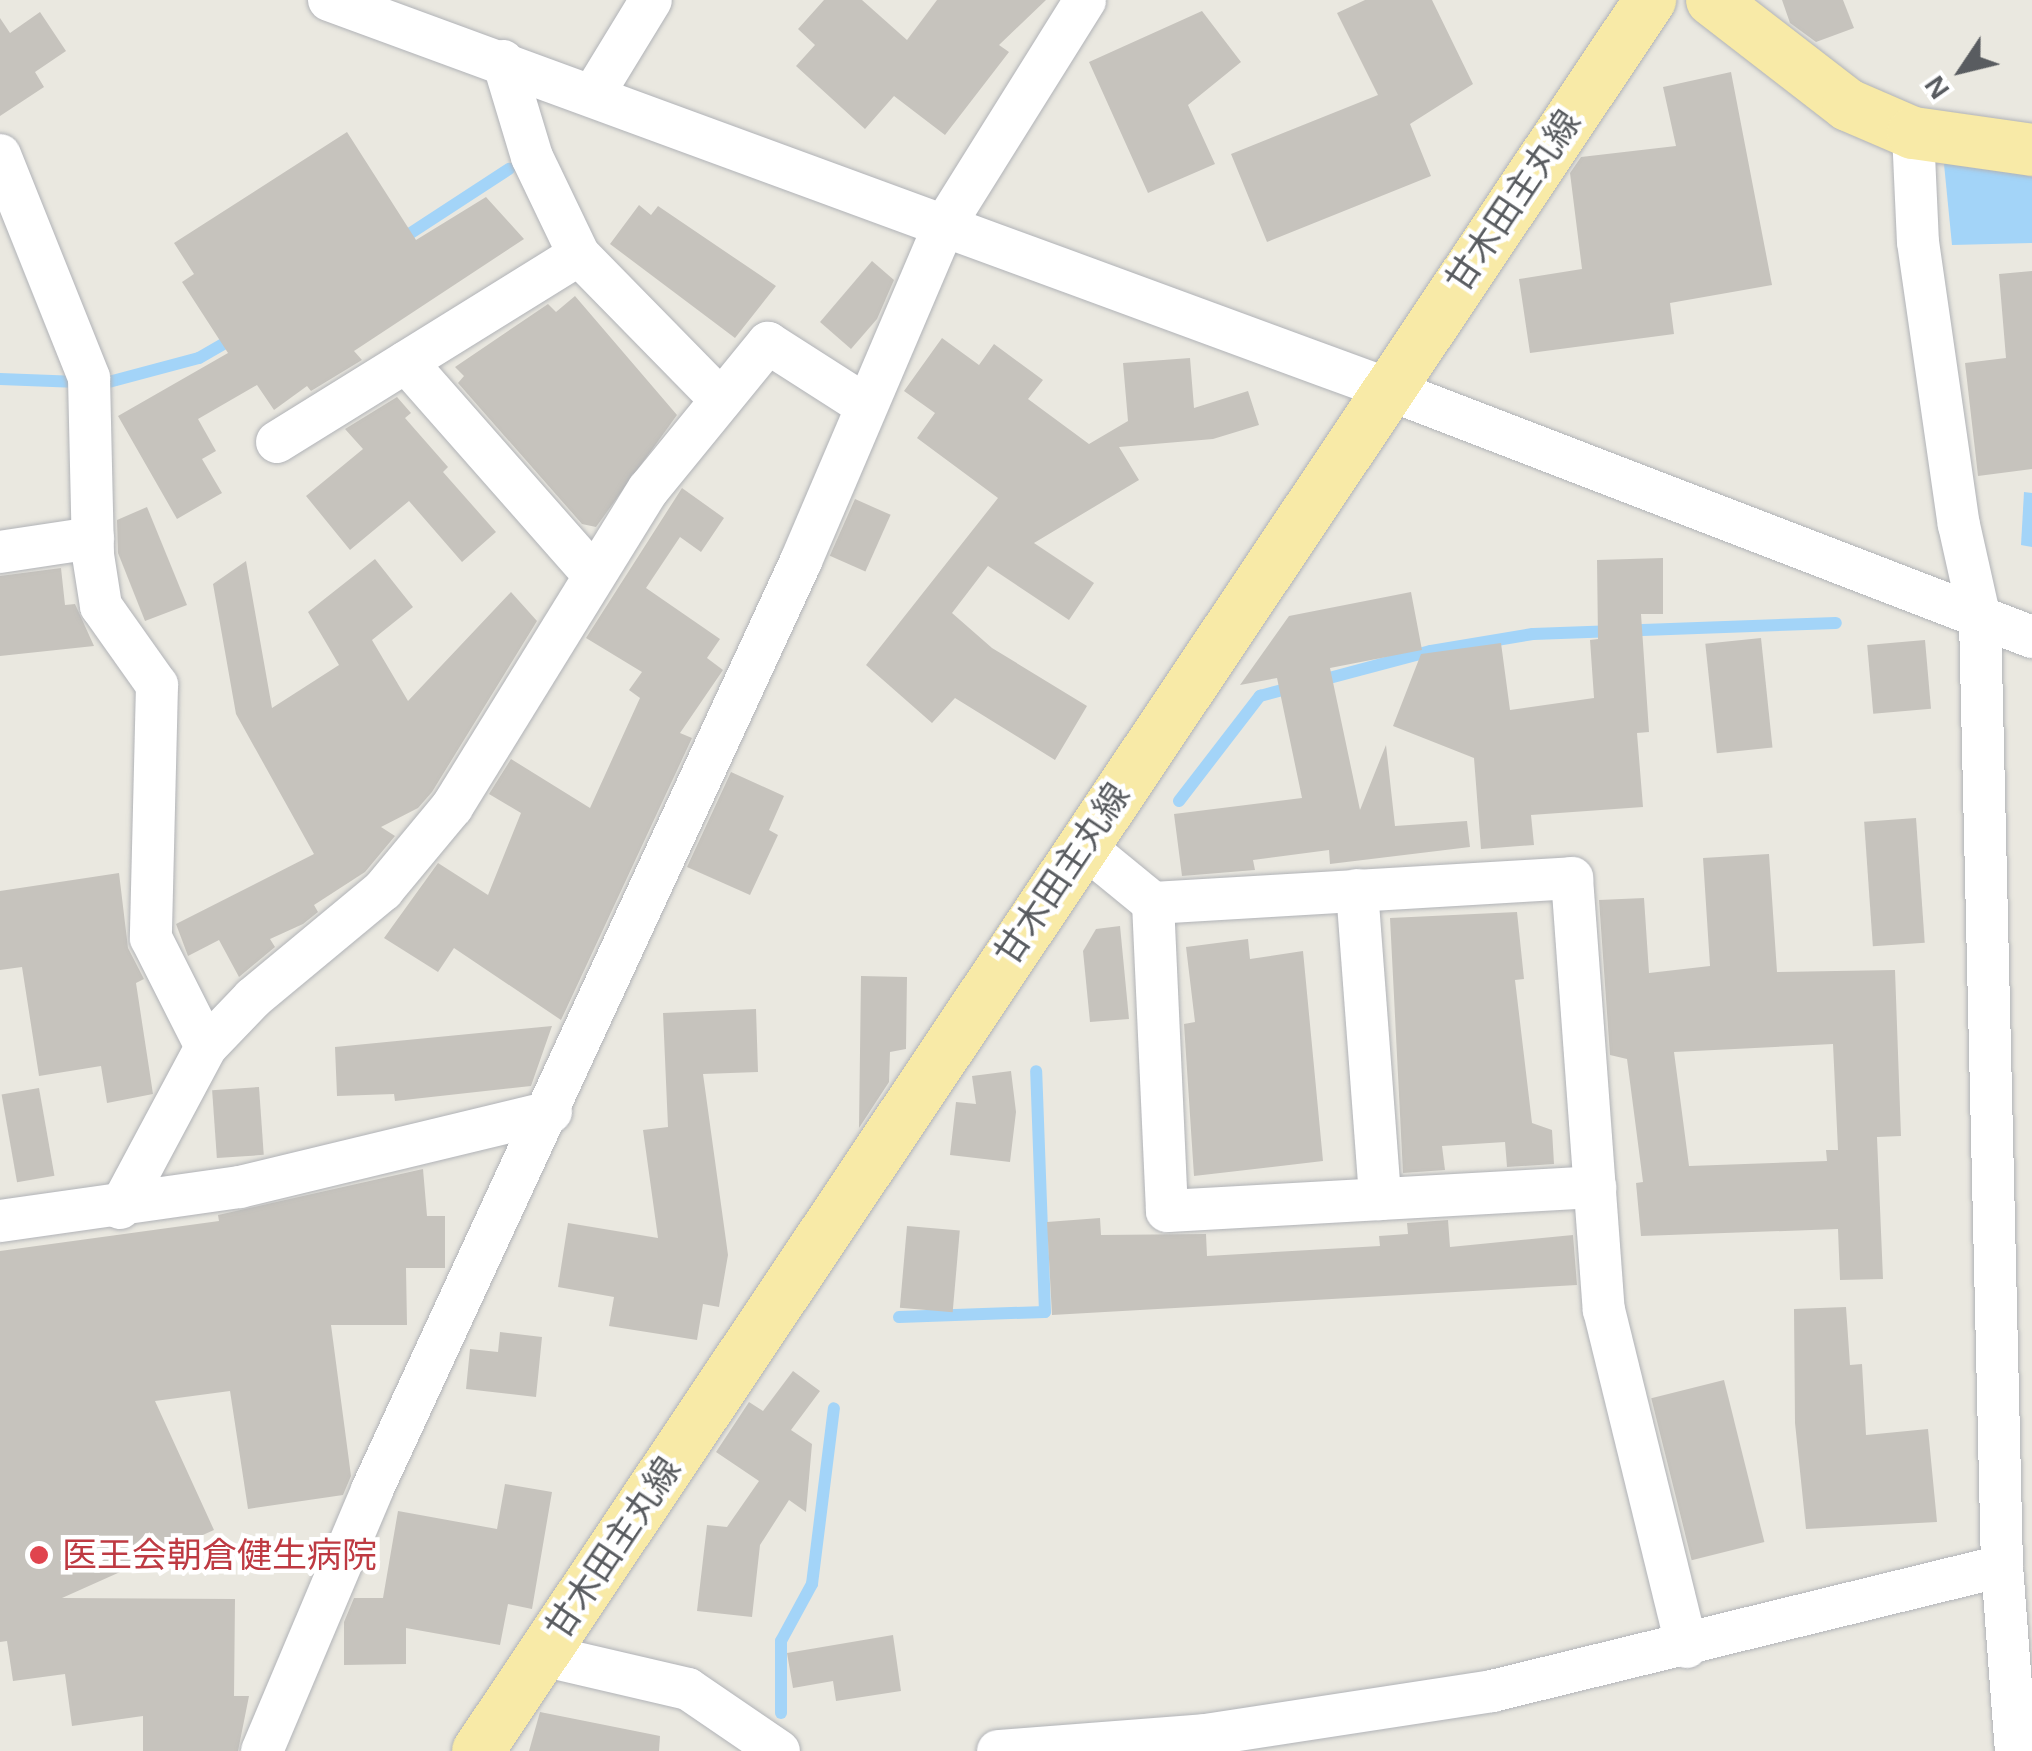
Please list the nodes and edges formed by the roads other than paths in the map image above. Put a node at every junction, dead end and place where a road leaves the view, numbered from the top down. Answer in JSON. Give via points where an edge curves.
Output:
{"nodes":[{"id":1,"x":329,"y":0,"type":"edge"},
{"id":2,"x":650,"y":0,"type":"edge"},
{"id":3,"x":1085,"y":0,"type":"edge"},
{"id":4,"x":1650,"y":0,"type":"edge"},
{"id":5,"x":1712,"y":0,"type":"edge"},
{"id":6,"x":503,"y":61,"type":"junction"},
{"id":7,"x":593,"y":95,"type":"junction"},
{"id":8,"x":1913,"y":133,"type":"junction"},
{"id":9,"x":2032,"y":150,"type":"edge"},
{"id":10,"x":0,"y":155,"type":"edge"},
{"id":11,"x":944,"y":226,"type":"junction"},
{"id":12,"x":580,"y":255,"type":"junction"},
{"id":13,"x":406,"y":362,"type":"junction"},
{"id":14,"x":1385,"y":388,"type":"junction"},
{"id":15,"x":721,"y":400,"type":"junction"},
{"id":16,"x":865,"y":405,"type":"junction"},
{"id":17,"x":277,"y":442,"type":"dead end"},
{"id":18,"x":93,"y":538,"type":"junction"},
{"id":19,"x":0,"y":552,"type":"edge"},
{"id":20,"x":593,"y":574,"type":"junction"},
{"id":21,"x":1980,"y":618,"type":"junction"},
{"id":22,"x":2032,"y":637,"type":"edge"},
{"id":23,"x":1082,"y":844,"type":"junction"},
{"id":24,"x":1357,"y":890,"type":"junction"},
{"id":25,"x":1152,"y":903,"type":"junction"},
{"id":26,"x":206,"y":1048,"type":"junction"},
{"id":27,"x":551,"y":1112,"type":"junction"},
{"id":28,"x":1595,"y":1187,"type":"junction"},
{"id":29,"x":1380,"y":1199,"type":"junction"},
{"id":30,"x":120,"y":1208,"type":"junction"},
{"id":31,"x":0,"y":1221,"type":"edge"},
{"id":32,"x":2002,"y":1566,"type":"junction"},
{"id":33,"x":1687,"y":1647,"type":"junction"},
{"id":34,"x":542,"y":1655,"type":"junction"},
{"id":35,"x":262,"y":1751,"type":"edge"},
{"id":36,"x":478,"y":1751,"type":"edge"},
{"id":37,"x":779,"y":1751,"type":"edge"},
{"id":38,"x":998,"y":1751,"type":"edge"},
{"id":39,"x":2016,"y":1751,"type":"edge"}],
"edges":[{"from":1,"to":6,"type":"street"},
{"from":2,"to":7,"type":"street"},
{"from":3,"to":11,"type":"street"},
{"from":4,"to":14,"type":"main road","name":"甘木田主丸線"},
{"from":5,"to":8,"type":"main road","via":[[1848,105]]},
{"from":6,"to":7,"type":"street"},
{"from":6,"to":12,"type":"street","via":[[532,157]]},
{"from":7,"to":11,"type":"street"},
{"from":8,"to":9,"type":"main road"},
{"from":8,"to":21,"type":"street","via":[[1918,242],[1959,525]]},
{"from":10,"to":18,"type":"street","via":[[89,386]]},
{"from":11,"to":14,"type":"street"},
{"from":11,"to":16,"type":"street"},
{"from":12,"to":13,"type":"street"},
{"from":12,"to":15,"type":"street"},
{"from":13,"to":17,"type":"street"},
{"from":13,"to":20,"type":"street"},
{"from":14,"to":21,"type":"street"},
{"from":14,"to":23,"type":"main road","name":"甘木田主丸線"},
{"from":15,"to":16,"type":"street","via":[[768,343]]},
{"from":15,"to":20,"type":"street","via":[[648,490]]},
{"from":16,"to":27,"type":"street","via":[[801,562],[675,826]]},
{"from":18,"to":19,"type":"street"},
{"from":18,"to":26,"type":"street","via":[[102,606],[158,685],[151,938]]},
{"from":20,"to":26,"type":"street","via":[[452,807],[383,890],[253,998]]},
{"from":21,"to":22,"type":"street"},
{"from":21,"to":32,"type":"street"},
{"from":23,"to":25,"type":"street"},
{"from":23,"to":34,"type":"main road","name":"甘木田主丸線"},
{"from":24,"to":25,"type":"street"},
{"from":24,"to":28,"type":"street","via":[[1572,878]]},
{"from":24,"to":29,"type":"street"},
{"from":25,"to":29,"type":"street","via":[[1167,1211]]},
{"from":26,"to":30,"type":"street"},
{"from":27,"to":30,"type":"street","via":[[240,1188]]},
{"from":27,"to":35,"type":"street","via":[[372,1490]]},
{"from":28,"to":29,"type":"street"},
{"from":28,"to":33,"type":"street","via":[[1604,1310]]},
{"from":30,"to":31,"type":"street"},
{"from":32,"to":33,"type":"street"},
{"from":32,"to":39,"type":"street"},
{"from":33,"to":38,"type":"street","via":[[1492,1692],[1205,1735]]},
{"from":34,"to":36,"type":"main road","name":"甘木田主丸線"},
{"from":34,"to":37,"type":"street","via":[[688,1689]]}]}
